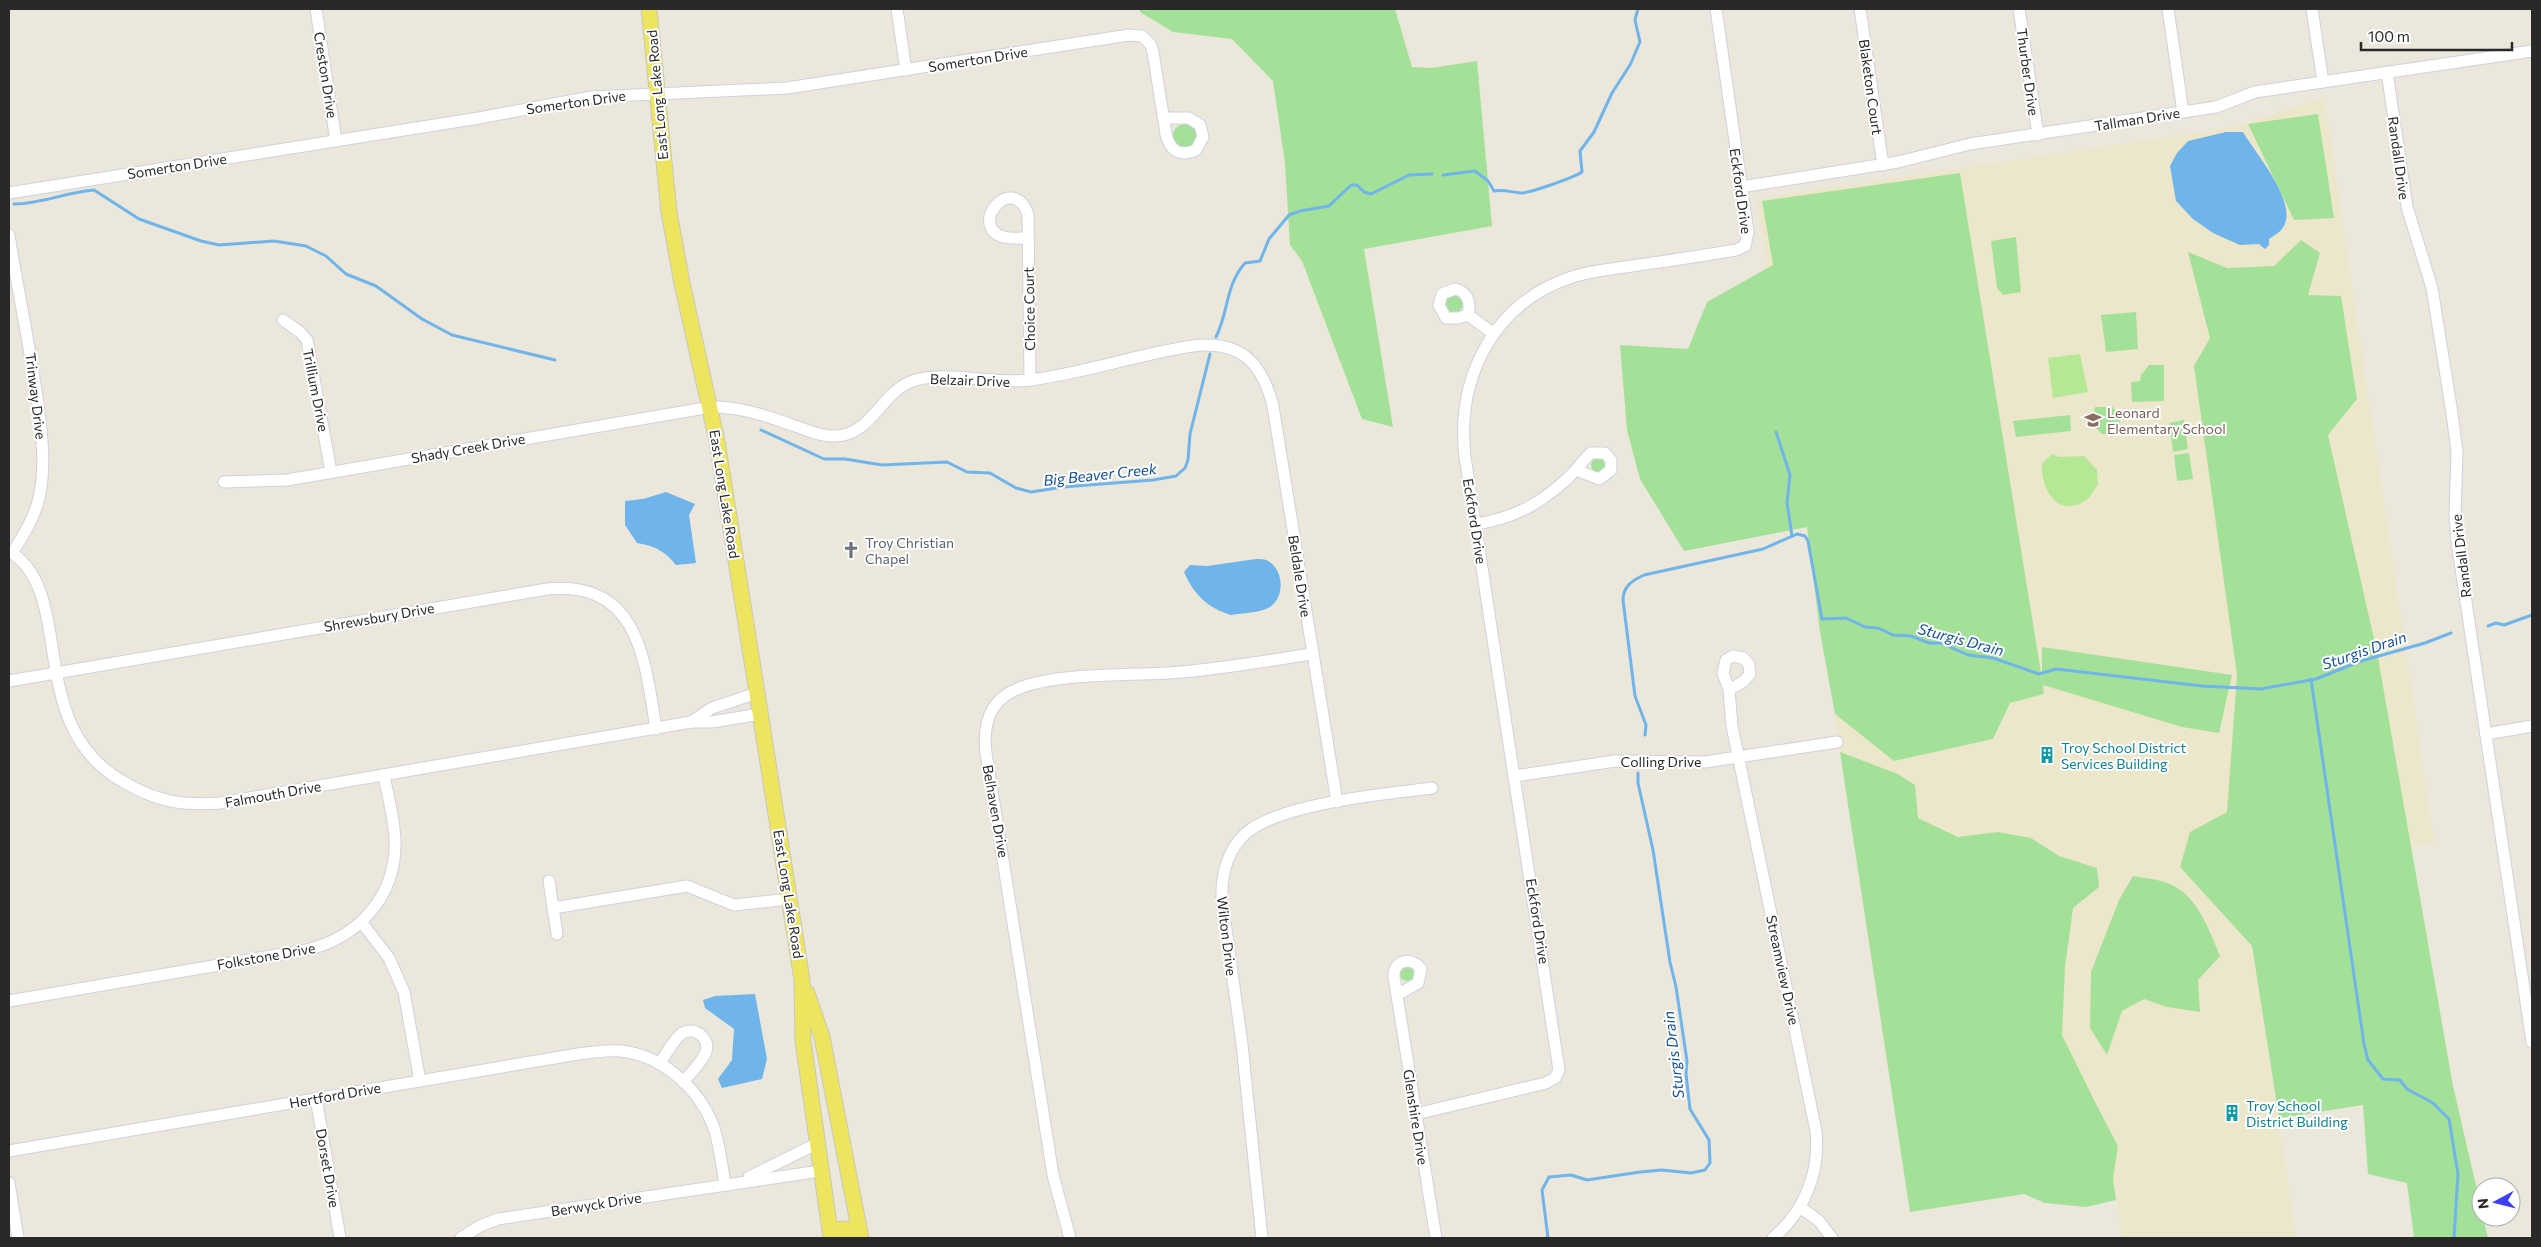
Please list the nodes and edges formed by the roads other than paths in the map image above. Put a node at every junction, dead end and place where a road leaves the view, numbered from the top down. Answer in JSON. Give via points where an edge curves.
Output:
{"nodes":[{"id":1,"x":316,"y":9,"type":"edge"},
{"id":2,"x":649,"y":9,"type":"edge"},
{"id":3,"x":897,"y":9,"type":"edge"},
{"id":4,"x":1716,"y":9,"type":"edge"},
{"id":5,"x":1860,"y":9,"type":"edge"},
{"id":6,"x":2019,"y":9,"type":"edge"},
{"id":7,"x":2168,"y":9,"type":"edge"},
{"id":8,"x":2312,"y":9,"type":"edge"},
{"id":9,"x":2532,"y":50,"type":"edge"},
{"id":10,"x":906,"y":70,"type":"junction"},
{"id":11,"x":2387,"y":72,"type":"junction"},
{"id":12,"x":2323,"y":82,"type":"junction"},
{"id":13,"x":657,"y":93,"type":"junction"},
{"id":14,"x":2183,"y":112,"type":"junction"},
{"id":15,"x":1163,"y":118,"type":"dead end"},
{"id":16,"x":2038,"y":135,"type":"junction"},
{"id":17,"x":336,"y":140,"type":"junction"},
{"id":18,"x":1882,"y":165,"type":"junction"},
{"id":19,"x":1741,"y":187,"type":"junction"},
{"id":20,"x":9,"y":193,"type":"edge"},
{"id":21,"x":9,"y":235,"type":"edge"},
{"id":22,"x":1027,"y":238,"type":"dead end"},
{"id":23,"x":1468,"y":315,"type":"dead end"},
{"id":24,"x":283,"y":320,"type":"dead end"},
{"id":25,"x":1494,"y":334,"type":"junction"},
{"id":26,"x":1247,"y":357,"type":"joint"},
{"id":27,"x":1030,"y":380,"type":"junction"},
{"id":28,"x":711,"y":407,"type":"junction"},
{"id":29,"x":1576,"y":470,"type":"dead end"},
{"id":30,"x":331,"y":472,"type":"junction"},
{"id":31,"x":224,"y":482,"type":"dead end"},
{"id":32,"x":1476,"y":524,"type":"junction"},
{"id":33,"x":10,"y":552,"type":"edge"},
{"id":34,"x":1312,"y":654,"type":"junction"},
{"id":35,"x":55,"y":673,"type":"junction"},
{"id":36,"x":9,"y":681,"type":"edge"},
{"id":37,"x":1729,"y":690,"type":"dead end"},
{"id":38,"x":757,"y":693,"type":"junction"},
{"id":39,"x":760,"y":714,"type":"junction"},
{"id":40,"x":691,"y":722,"type":"junction"},
{"id":41,"x":2532,"y":726,"type":"edge"},
{"id":42,"x":656,"y":729,"type":"junction"},
{"id":43,"x":2486,"y":734,"type":"junction"},
{"id":44,"x":1837,"y":742,"type":"dead end"},
{"id":45,"x":1738,"y":757,"type":"junction"},
{"id":46,"x":384,"y":775,"type":"junction"},
{"id":47,"x":1515,"y":776,"type":"junction"},
{"id":48,"x":1432,"y":788,"type":"dead end"},
{"id":49,"x":1337,"y":802,"type":"junction"},
{"id":50,"x":549,"y":881,"type":"dead end"},
{"id":51,"x":789,"y":899,"type":"junction"},
{"id":52,"x":553,"y":908,"type":"junction"},
{"id":53,"x":362,"y":923,"type":"junction"},
{"id":54,"x":557,"y":934,"type":"dead end"},
{"id":55,"x":802,"y":980,"type":"junction"},
{"id":56,"x":1397,"y":995,"type":"dead end"},
{"id":57,"x":9,"y":1000,"type":"edge"},
{"id":58,"x":2532,"y":1042,"type":"edge"},
{"id":59,"x":659,"y":1064,"type":"junction"},
{"id":60,"x":420,"y":1081,"type":"junction"},
{"id":61,"x":683,"y":1082,"type":"junction"},
{"id":62,"x":316,"y":1098,"type":"junction"},
{"id":63,"x":811,"y":1100,"type":"junction"},
{"id":64,"x":1416,"y":1114,"type":"junction"},
{"id":65,"x":816,"y":1144,"type":"junction"},
{"id":66,"x":9,"y":1151,"type":"edge"},
{"id":67,"x":820,"y":1171,"type":"junction"},
{"id":68,"x":851,"y":1180,"type":"junction"},
{"id":69,"x":9,"y":1183,"type":"edge"},
{"id":70,"x":731,"y":1183,"type":"junction"},
{"id":71,"x":1800,"y":1207,"type":"junction"},
{"id":72,"x":831,"y":1234,"type":"edge"},
{"id":73,"x":18,"y":1238,"type":"edge"},
{"id":74,"x":340,"y":1238,"type":"edge"},
{"id":75,"x":460,"y":1238,"type":"edge"},
{"id":76,"x":852,"y":1238,"type":"edge"},
{"id":77,"x":861,"y":1238,"type":"edge"},
{"id":78,"x":1070,"y":1238,"type":"edge"},
{"id":79,"x":1262,"y":1238,"type":"edge"},
{"id":80,"x":1436,"y":1238,"type":"edge"},
{"id":81,"x":1773,"y":1238,"type":"edge"},
{"id":82,"x":1832,"y":1238,"type":"edge"}],
"edges":[{"from":1,"to":17,"type":"street","name":"Creston Drive"},
{"from":2,"to":13,"type":"main road","name":"East Long Lake Road"},
{"from":3,"to":10,"type":"street"},
{"from":4,"to":19,"type":"street","name":"Eckford Drive"},
{"from":5,"to":18,"type":"street","name":"Blaketon Court"},
{"from":6,"to":16,"type":"street","name":"Thurber Drive"},
{"from":7,"to":14,"type":"street"},
{"from":8,"to":12,"type":"street"},
{"from":9,"to":11,"type":"street","name":"Tallman Drive"},
{"from":10,"to":13,"type":"street","name":"Somerton Drive","via":[[774,89]]},
{"from":10,"to":15,"type":"street","name":"Somerton Drive","via":[[1129,35],[1146,38],[1153,52]]},
{"from":11,"to":12,"type":"street","name":"Tallman Drive"},
{"from":11,"to":43,"type":"street","name":"Randall Drive","via":[[2407,207],[2432,288],[2452,413],[2457,452],[2456,529]]},
{"from":12,"to":14,"type":"street","name":"Tallman Drive","via":[[2255,92],[2223,106]]},
{"from":13,"to":17,"type":"street","name":"Somerton Drive","via":[[591,98]]},
{"from":13,"to":28,"type":"main road","name":"East Long Lake Road","via":[[669,212]]},
{"from":14,"to":16,"type":"street","name":"Tallman Drive"},
{"from":16,"to":18,"type":"street","name":"Tallman Drive","via":[[1963,146]]},
{"from":17,"to":20,"type":"street","name":"Somerton Drive"},
{"from":18,"to":19,"type":"street","name":"Tallman Drive"},
{"from":19,"to":25,"type":"street","name":"Eckford Drive","via":[[1749,236],[1740,250],[1572,277],[1532,298]]},
{"from":21,"to":33,"type":"street","name":"Trinway Drive","via":[[34,375],[43,460],[35,510]]},
{"from":22,"to":27,"type":"street","name":"Choice Court"},
{"from":23,"to":25,"type":"street"},
{"from":24,"to":30,"type":"street","name":"Trillium Drive","via":[[306,340]]},
{"from":25,"to":32,"type":"street","name":"Eckford Drive","via":[[1474,369],[1464,409],[1463,439]]},
{"from":26,"to":27,"type":"street","name":"Belzair Drive","via":[[1229,348],[1200,345]]},
{"from":26,"to":34,"type":"street","name":"Beldale Drive","via":[[1266,381],[1273,406]]},
{"from":27,"to":28,"type":"street","name":"Belzair Drive","via":[[941,377],[917,380],[895,391],[868,421],[854,431],[835,436],[750,412]]},
{"from":28,"to":30,"type":"street","name":"Shady Creek Drive"},
{"from":28,"to":38,"type":"main road","name":"East Long Lake Road"},
{"from":29,"to":32,"type":"street","via":[[1544,499],[1521,513]]},
{"from":30,"to":31,"type":"street","name":"Shady Creek Drive","via":[[272,482]]},
{"from":32,"to":47,"type":"street","name":"Eckford Drive"},
{"from":33,"to":35,"type":"street","name":"Falmouth Drive","via":[[32,573],[39,587]]},
{"from":34,"to":49,"type":"street","name":"Beldale Drive"},
{"from":34,"to":78,"type":"street","name":"Belhaven Drive","via":[[1208,670],[1087,677],[1028,685],[1000,699],[987,718],[986,753],[1053,1175]]},
{"from":35,"to":36,"type":"street","name":"Shrewsbury Drive"},
{"from":35,"to":42,"type":"street","name":"Shrewsbury Drive","via":[[538,590],[571,588],[592,592],[606,600],[630,624],[643,657]]},
{"from":35,"to":46,"type":"street","name":"Falmouth Drive","via":[[67,718],[87,751],[114,777],[161,800],[220,803]]},
{"from":37,"to":45,"type":"street","name":"Streamview Drive","via":[[1729,709]]},
{"from":38,"to":39,"type":"main road","name":"East Long Lake Road"},
{"from":38,"to":40,"type":"street","name":"Falmouth Drive","via":[[712,708]]},
{"from":39,"to":40,"type":"street","name":"Falmouth Drive"},
{"from":39,"to":51,"type":"main road","name":"East Long Lake Road"},
{"from":40,"to":42,"type":"street","name":"Falmouth Drive"},
{"from":41,"to":43,"type":"street"},
{"from":42,"to":46,"type":"street","name":"Falmouth Drive"},
{"from":43,"to":58,"type":"street","name":"Randall Drive"},
{"from":44,"to":45,"type":"street","name":"Colling Drive"},
{"from":45,"to":47,"type":"street","name":"Colling Drive","via":[[1688,763],[1615,761]]},
{"from":45,"to":71,"type":"street","name":"Streamview Drive","via":[[1816,1130],[1814,1169]]},
{"from":46,"to":53,"type":"street","name":"Folkstone Drive","via":[[395,841],[392,868],[379,901]]},
{"from":47,"to":64,"type":"street","name":"Eckford Drive","via":[[1559,1070],[1555,1078],[1546,1083]]},
{"from":48,"to":49,"type":"street","name":"Wilton Drive"},
{"from":49,"to":79,"type":"street","name":"Wilton Drive","via":[[1279,816],[1252,828],[1236,845],[1224,873],[1223,908],[1242,1044]]},
{"from":50,"to":52,"type":"street"},
{"from":51,"to":52,"type":"street","via":[[734,905],[686,886]]},
{"from":51,"to":55,"type":"main road","name":"East Long Lake Road"},
{"from":52,"to":54,"type":"street"},
{"from":53,"to":57,"type":"street","name":"Folkstone Drive","via":[[333,942],[306,950]]},
{"from":53,"to":60,"type":"street","via":[[388,958],[404,992]]},
{"from":55,"to":63,"type":"main road","name":"East Long Lake Road","via":[[803,1041]]},
{"from":55,"to":68,"type":"main road","name":"East Long Lake Road","via":[[822,1037]]},
{"from":56,"to":64,"type":"street","name":"Glenshire Drive"},
{"from":59,"to":60,"type":"street","name":"Hertford Drive","via":[[640,1055],[608,1051]]},
{"from":59,"to":61,"type":"street","name":"Hertford Drive"},
{"from":59,"to":61,"type":"street","via":[[680,1034],[690,1030],[699,1033],[705,1041],[706,1053]]},
{"from":60,"to":62,"type":"street","name":"Hertford Drive"},
{"from":61,"to":70,"type":"street","name":"Hertford Drive","via":[[711,1120]]},
{"from":62,"to":66,"type":"street","name":"Hertford Drive"},
{"from":62,"to":74,"type":"street","name":"Dorset Drive"},
{"from":63,"to":65,"type":"main road","name":"East Long Lake Road"},
{"from":63,"to":68,"type":"main road","via":[[818,1096],[827,1099],[841,1170],[846,1179]]},
{"from":64,"to":80,"type":"street","name":"Glenshire Drive"},
{"from":65,"to":67,"type":"main road","name":"East Long Lake Road"},
{"from":65,"to":70,"type":"street","name":"Berwyck Drive","via":[[764,1171]]},
{"from":67,"to":70,"type":"street","name":"Berwyck Drive"},
{"from":67,"to":72,"type":"main road","name":"East Long Lake Road"},
{"from":68,"to":77,"type":"main road","name":"East Long Lake Road"},
{"from":69,"to":73,"type":"street"},
{"from":70,"to":75,"type":"street","name":"Berwyck Drive","via":[[498,1219]]},
{"from":71,"to":81,"type":"street","name":"Streamview Drive"},
{"from":71,"to":82,"type":"street","via":[[1819,1221]]},
{"from":72,"to":76,"type":"main road","via":[[842,1227]]}]}
